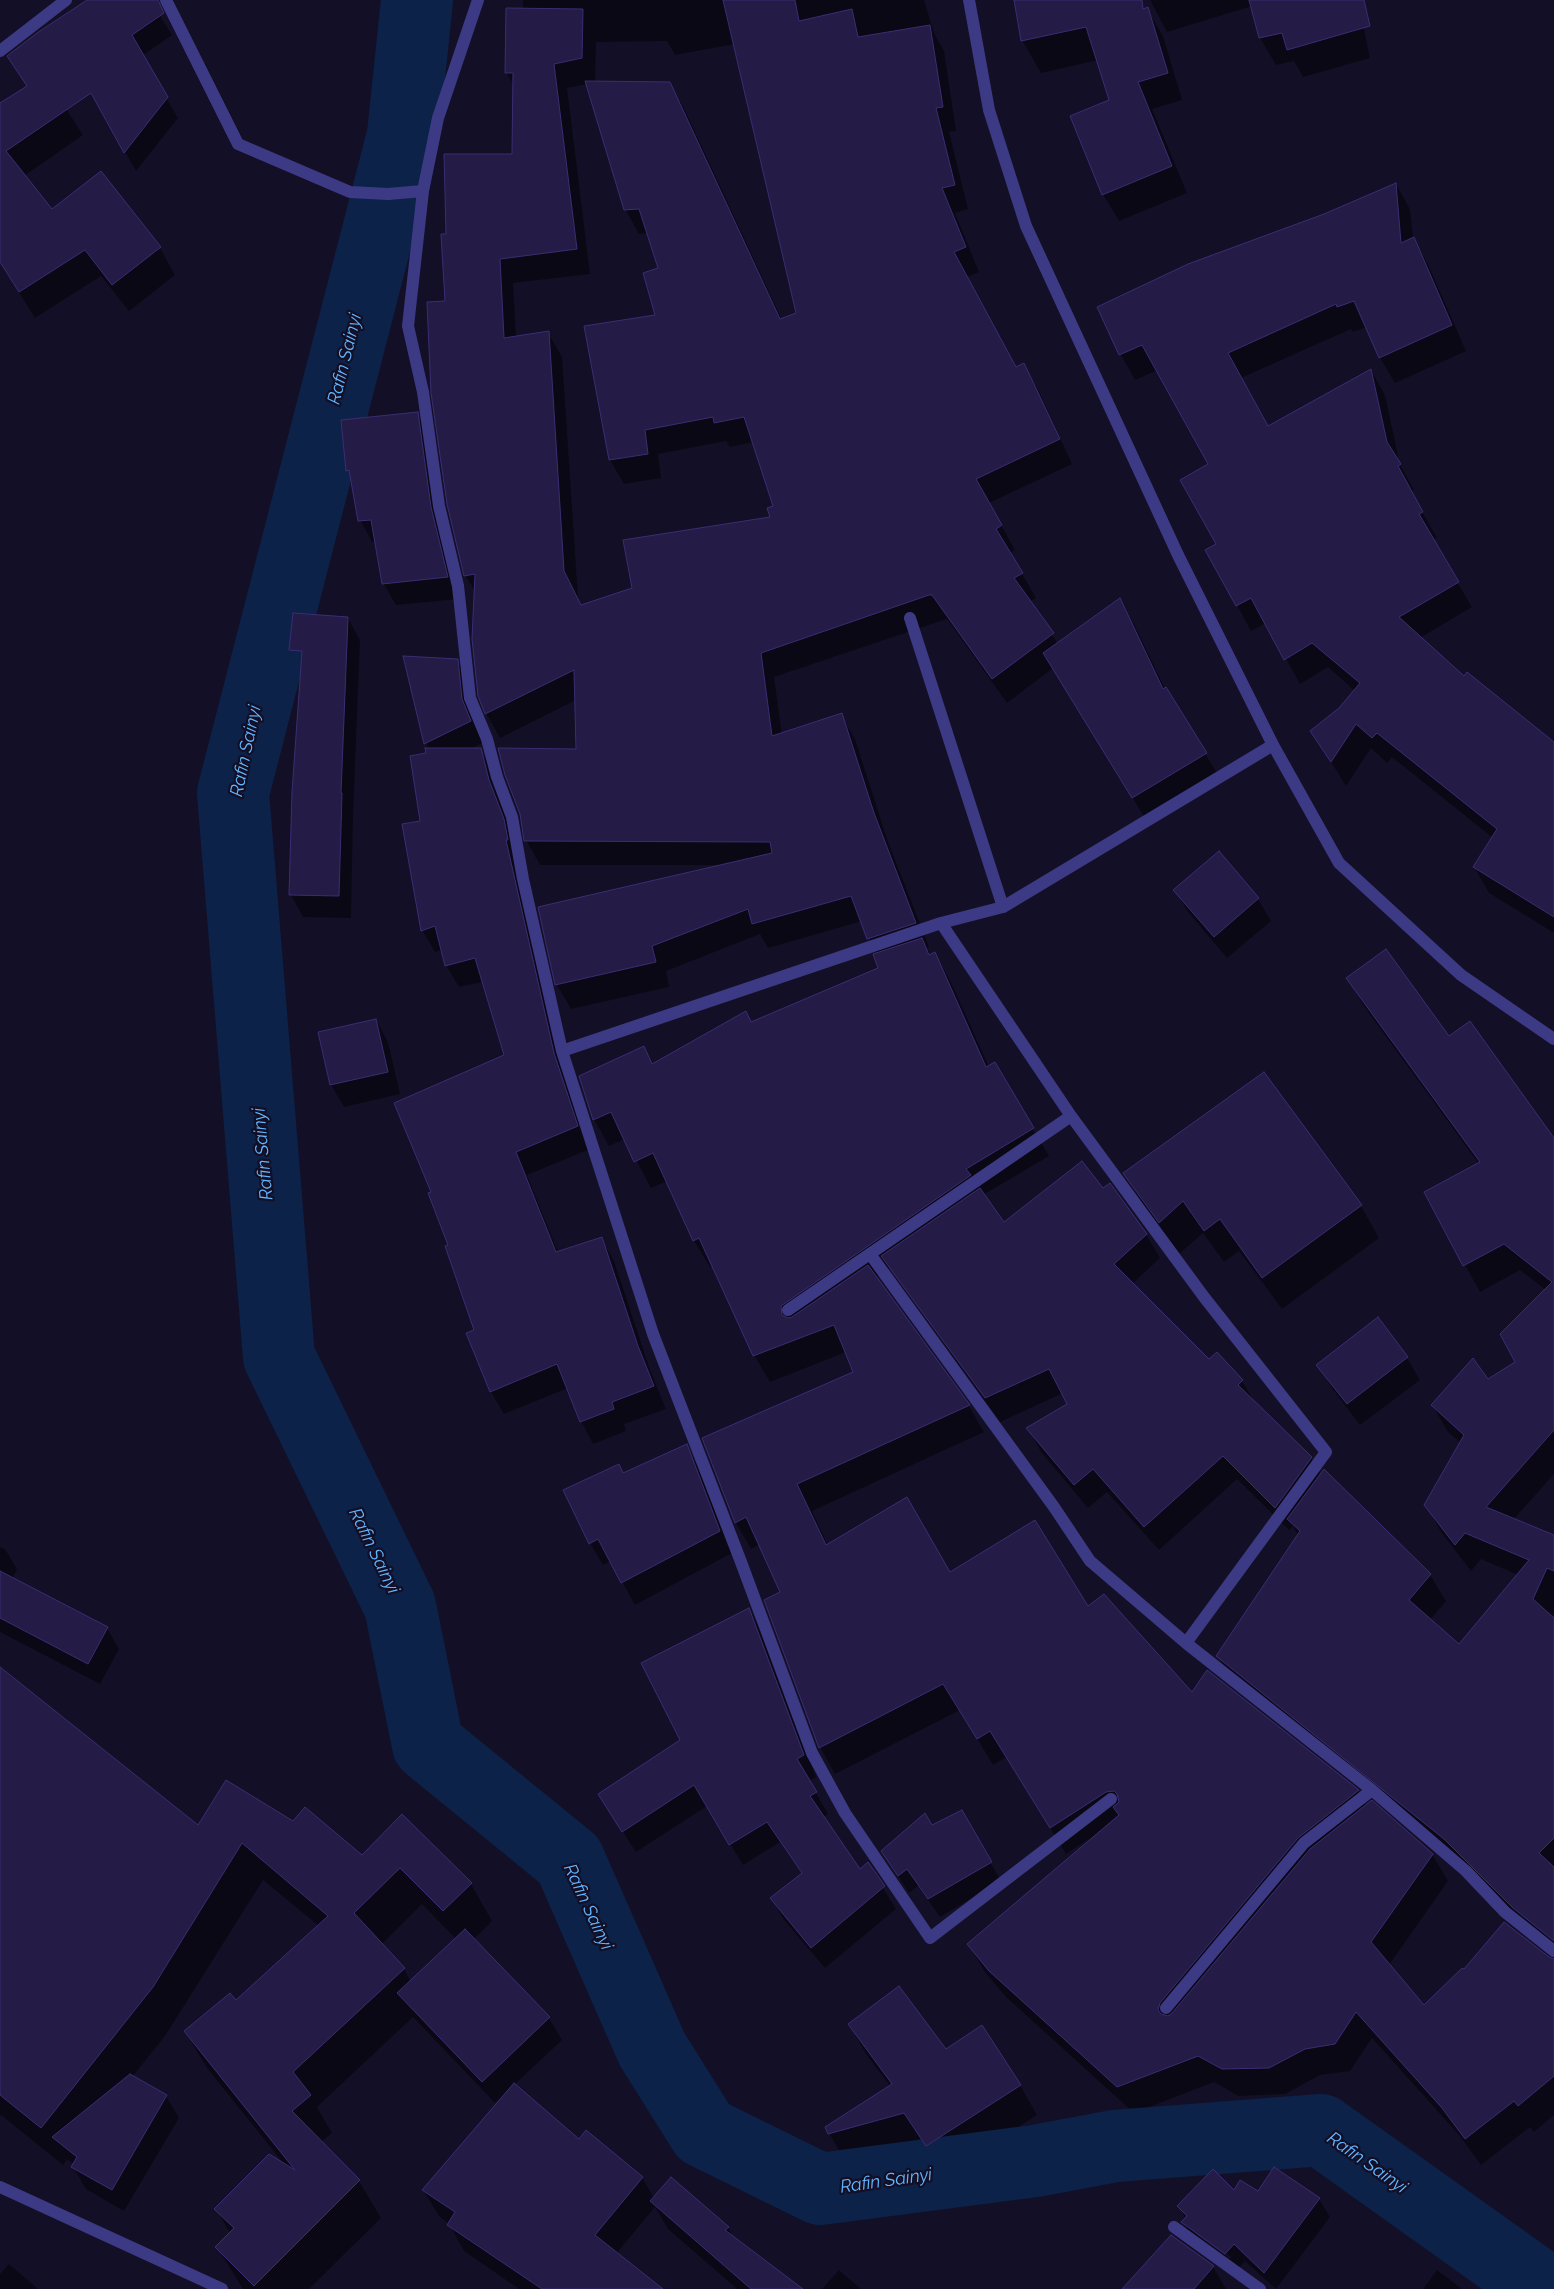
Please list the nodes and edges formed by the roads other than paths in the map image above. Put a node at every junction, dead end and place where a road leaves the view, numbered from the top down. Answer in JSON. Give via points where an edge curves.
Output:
{"nodes":[{"id":1,"x":66,"y":0,"type":"edge"},
{"id":2,"x":166,"y":0,"type":"edge"},
{"id":3,"x":478,"y":0,"type":"edge"},
{"id":4,"x":969,"y":0,"type":"edge"},
{"id":5,"x":0,"y":51,"type":"edge"},
{"id":6,"x":423,"y":191,"type":"junction"},
{"id":7,"x":910,"y":618,"type":"dead end"},
{"id":8,"x":1273,"y":744,"type":"junction"},
{"id":9,"x":1003,"y":907,"type":"junction"},
{"id":10,"x":941,"y":923,"type":"junction"},
{"id":11,"x":1554,"y":1039,"type":"edge"},
{"id":12,"x":562,"y":1051,"type":"junction"},
{"id":13,"x":1071,"y":1116,"type":"junction"},
{"id":14,"x":870,"y":1254,"type":"junction"},
{"id":15,"x":788,"y":1310,"type":"dead end"},
{"id":16,"x":1186,"y":1642,"type":"junction"},
{"id":17,"x":1372,"y":1790,"type":"junction"},
{"id":18,"x":1110,"y":1799,"type":"dead end"},
{"id":19,"x":1554,"y":1951,"type":"edge"},
{"id":20,"x":1166,"y":2008,"type":"dead end"},
{"id":21,"x":0,"y":2187,"type":"edge"},
{"id":22,"x":1174,"y":2227,"type":"dead end"},
{"id":23,"x":222,"y":2289,"type":"edge"},
{"id":24,"x":1260,"y":2289,"type":"edge"}],
"edges":[{"from":1,"to":5,"type":"street"},
{"from":2,"to":6,"type":"street","via":[[238,144],[350,192],[388,194]]},
{"from":3,"to":6,"type":"street","via":[[438,118]]},
{"from":4,"to":8,"type":"street","via":[[989,110],[1026,226],[1178,555]]},
{"from":6,"to":12,"type":"street","via":[[408,326],[423,392],[439,506],[458,586],[470,698],[512,817],[522,879]]},
{"from":7,"to":9,"type":"street"},
{"from":8,"to":9,"type":"street"},
{"from":8,"to":11,"type":"street","via":[[1339,863],[1461,975]]},
{"from":9,"to":10,"type":"street"},
{"from":10,"to":12,"type":"street"},
{"from":10,"to":13,"type":"street"},
{"from":12,"to":18,"type":"street","via":[[653,1334],[812,1753],[845,1813],[930,1938]]},
{"from":13,"to":14,"type":"street"},
{"from":13,"to":16,"type":"street","via":[[1204,1297],[1326,1452]]},
{"from":14,"to":15,"type":"street"},
{"from":14,"to":16,"type":"street","via":[[1090,1561]]},
{"from":16,"to":17,"type":"street"},
{"from":17,"to":19,"type":"street","via":[[1466,1871],[1505,1912]]},
{"from":17,"to":20,"type":"street","via":[[1304,1843]]},
{"from":21,"to":23,"type":"street"},
{"from":22,"to":24,"type":"street"}]}
